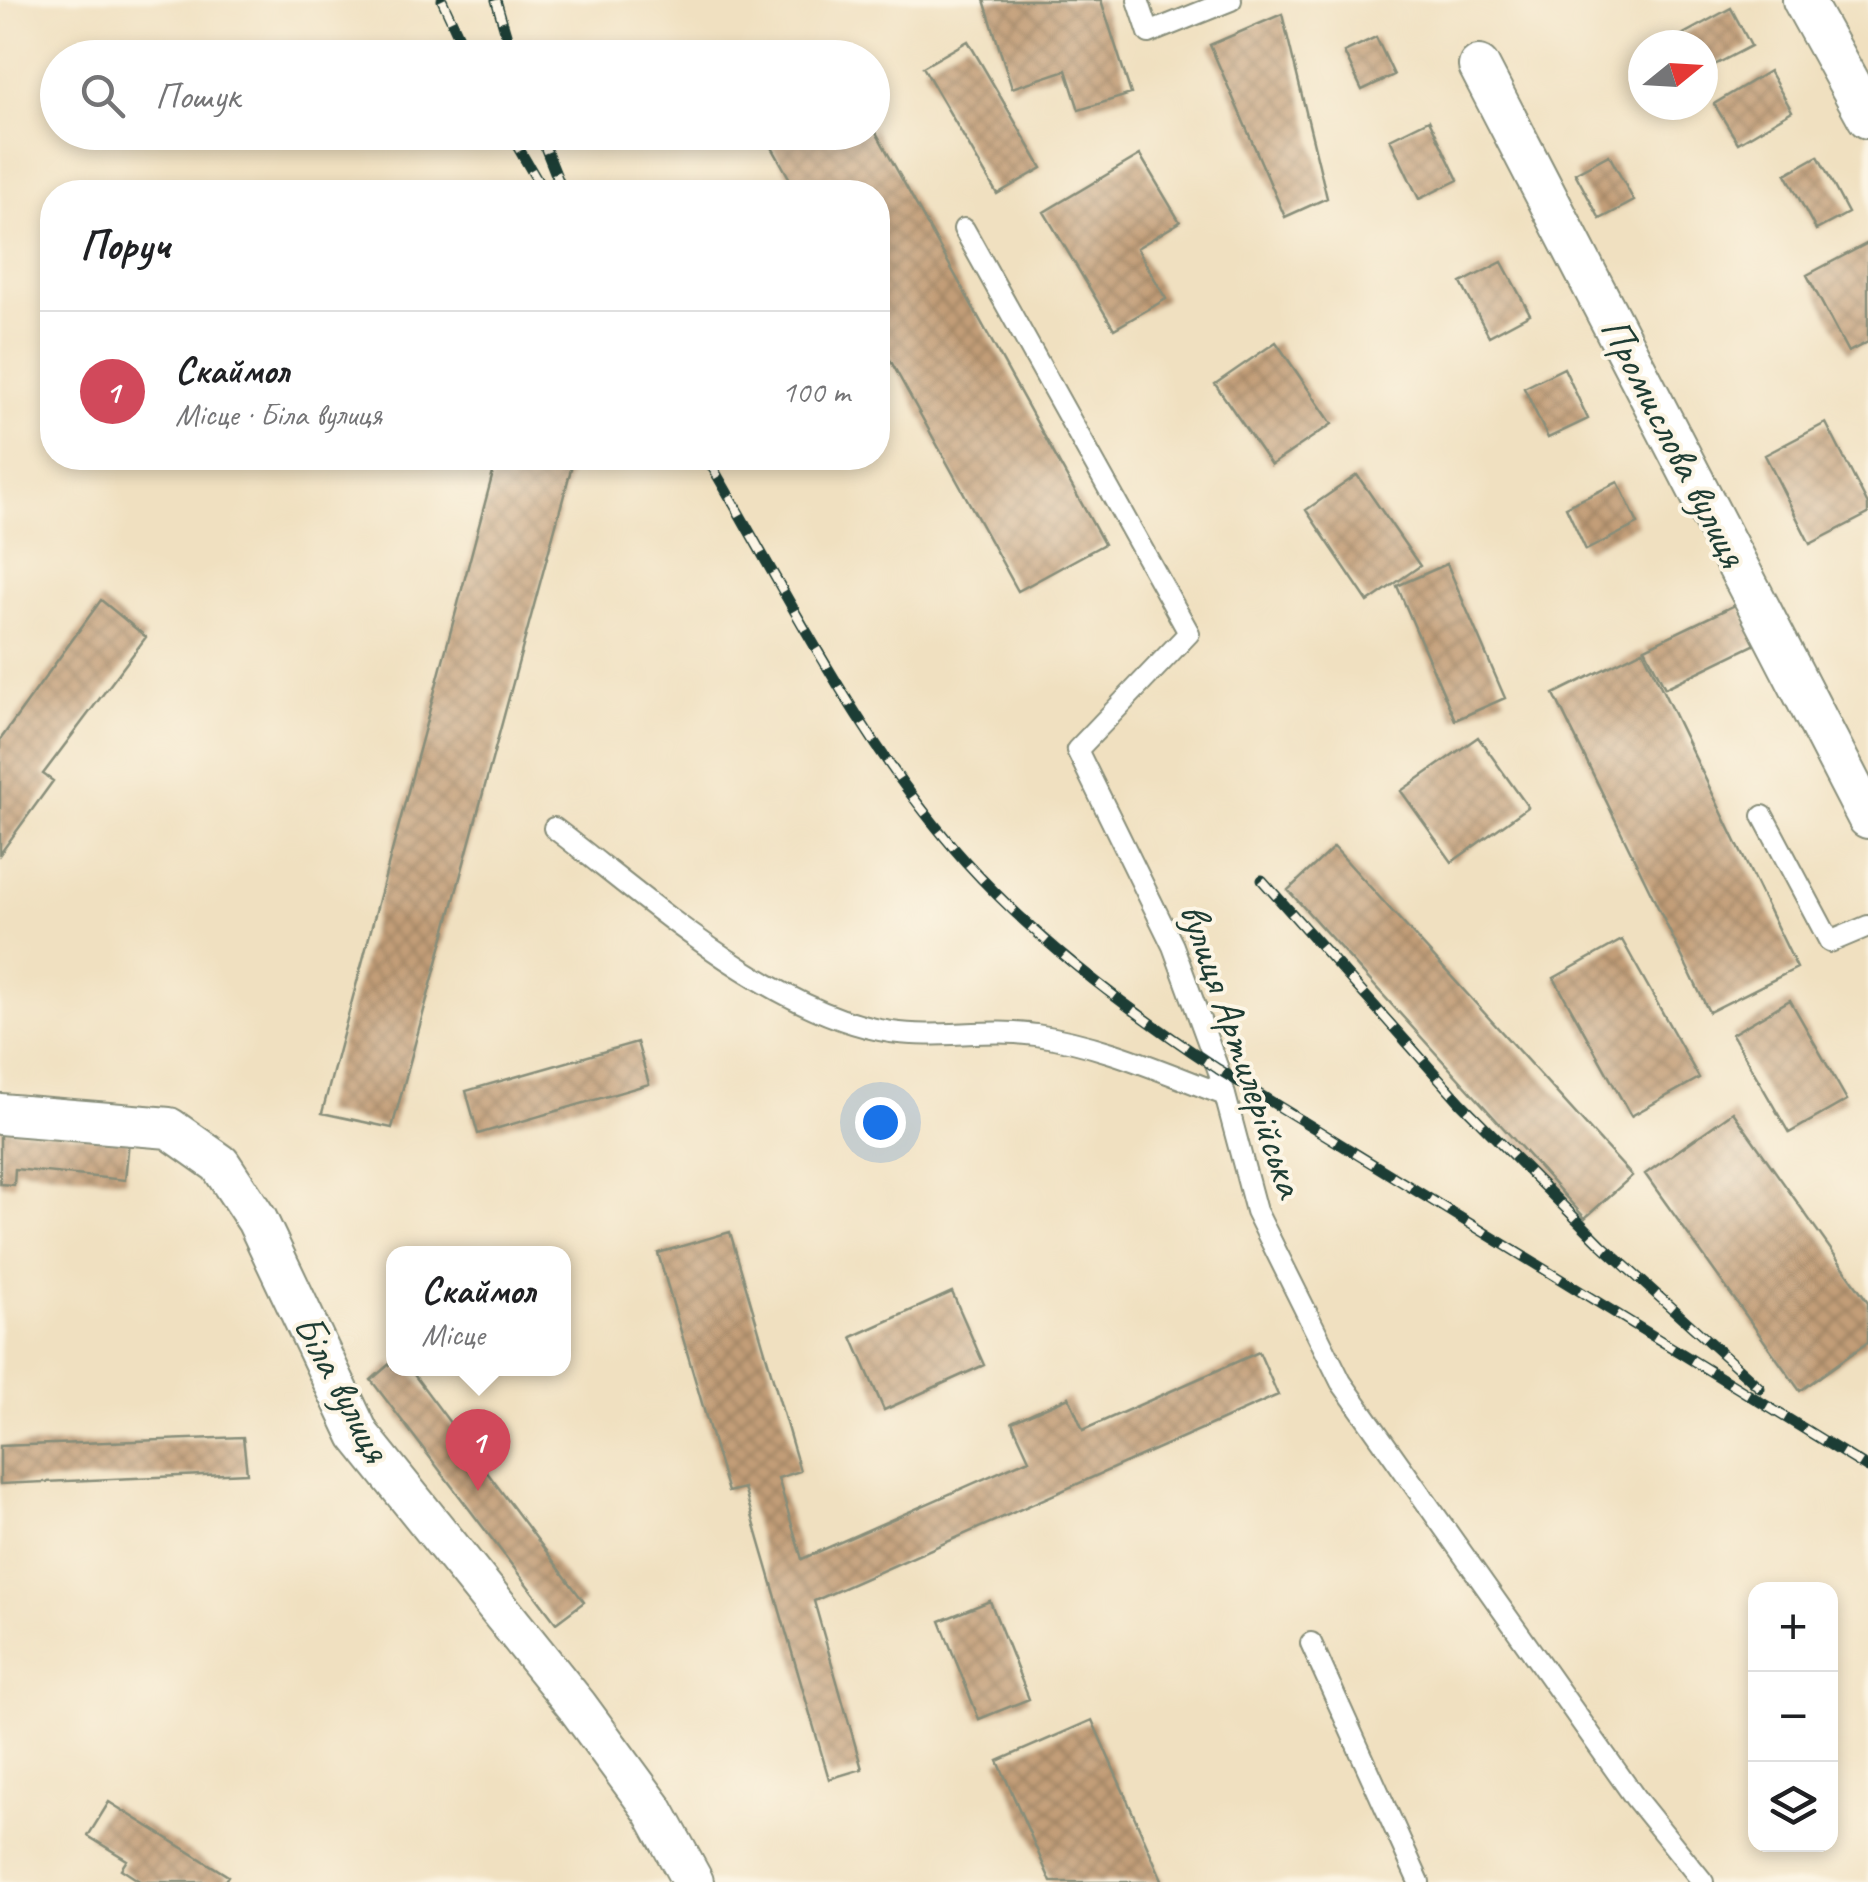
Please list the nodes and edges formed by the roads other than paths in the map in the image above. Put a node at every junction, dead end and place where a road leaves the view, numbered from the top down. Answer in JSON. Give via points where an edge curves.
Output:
{"nodes":[{"id":1,"x":1138,"y":0,"type":"edge"},
{"id":2,"x":1232,"y":0,"type":"edge"},
{"id":3,"x":1803,"y":0,"type":"edge"},
{"id":4,"x":1479,"y":66,"type":"dead end"},
{"id":5,"x":1868,"y":118,"type":"edge"},
{"id":6,"x":964,"y":228,"type":"dead end"},
{"id":7,"x":1763,"y":816,"type":"dead end"},
{"id":8,"x":1868,"y":818,"type":"edge"},
{"id":9,"x":554,"y":828,"type":"dead end"},
{"id":10,"x":1868,"y":926,"type":"edge"},
{"id":11,"x":1225,"y":1095,"type":"junction"},
{"id":12,"x":0,"y":1114,"type":"edge"},
{"id":13,"x":1311,"y":1643,"type":"dead end"},
{"id":14,"x":693,"y":1882,"type":"edge"},
{"id":15,"x":1420,"y":1882,"type":"edge"},
{"id":16,"x":1703,"y":1882,"type":"edge"}],
"edges":[{"from":1,"to":2,"type":"lane","via":[[1149,34]]},
{"from":3,"to":5,"type":"street"},
{"from":4,"to":8,"type":"street","name":"Промислова вулиця"},
{"from":6,"to":11,"type":"lane","name":"вулиця Артилерійська","via":[[1189,633],[1077,750],[1173,946]]},
{"from":7,"to":10,"type":"lane","via":[[1830,942]]},
{"from":9,"to":11,"type":"lane","via":[[736,966],[823,1010],[890,1032],[985,1030],[1088,1044]]},
{"from":11,"to":16,"type":"lane","name":"вулиця Артилерійська","via":[[1256,1212],[1341,1382],[1636,1799]]},
{"from":12,"to":14,"type":"street","name":"Біла вулиця","via":[[170,1128],[220,1164],[257,1220],[359,1435],[577,1706],[654,1811]]},
{"from":13,"to":15,"type":"lane"}]}
